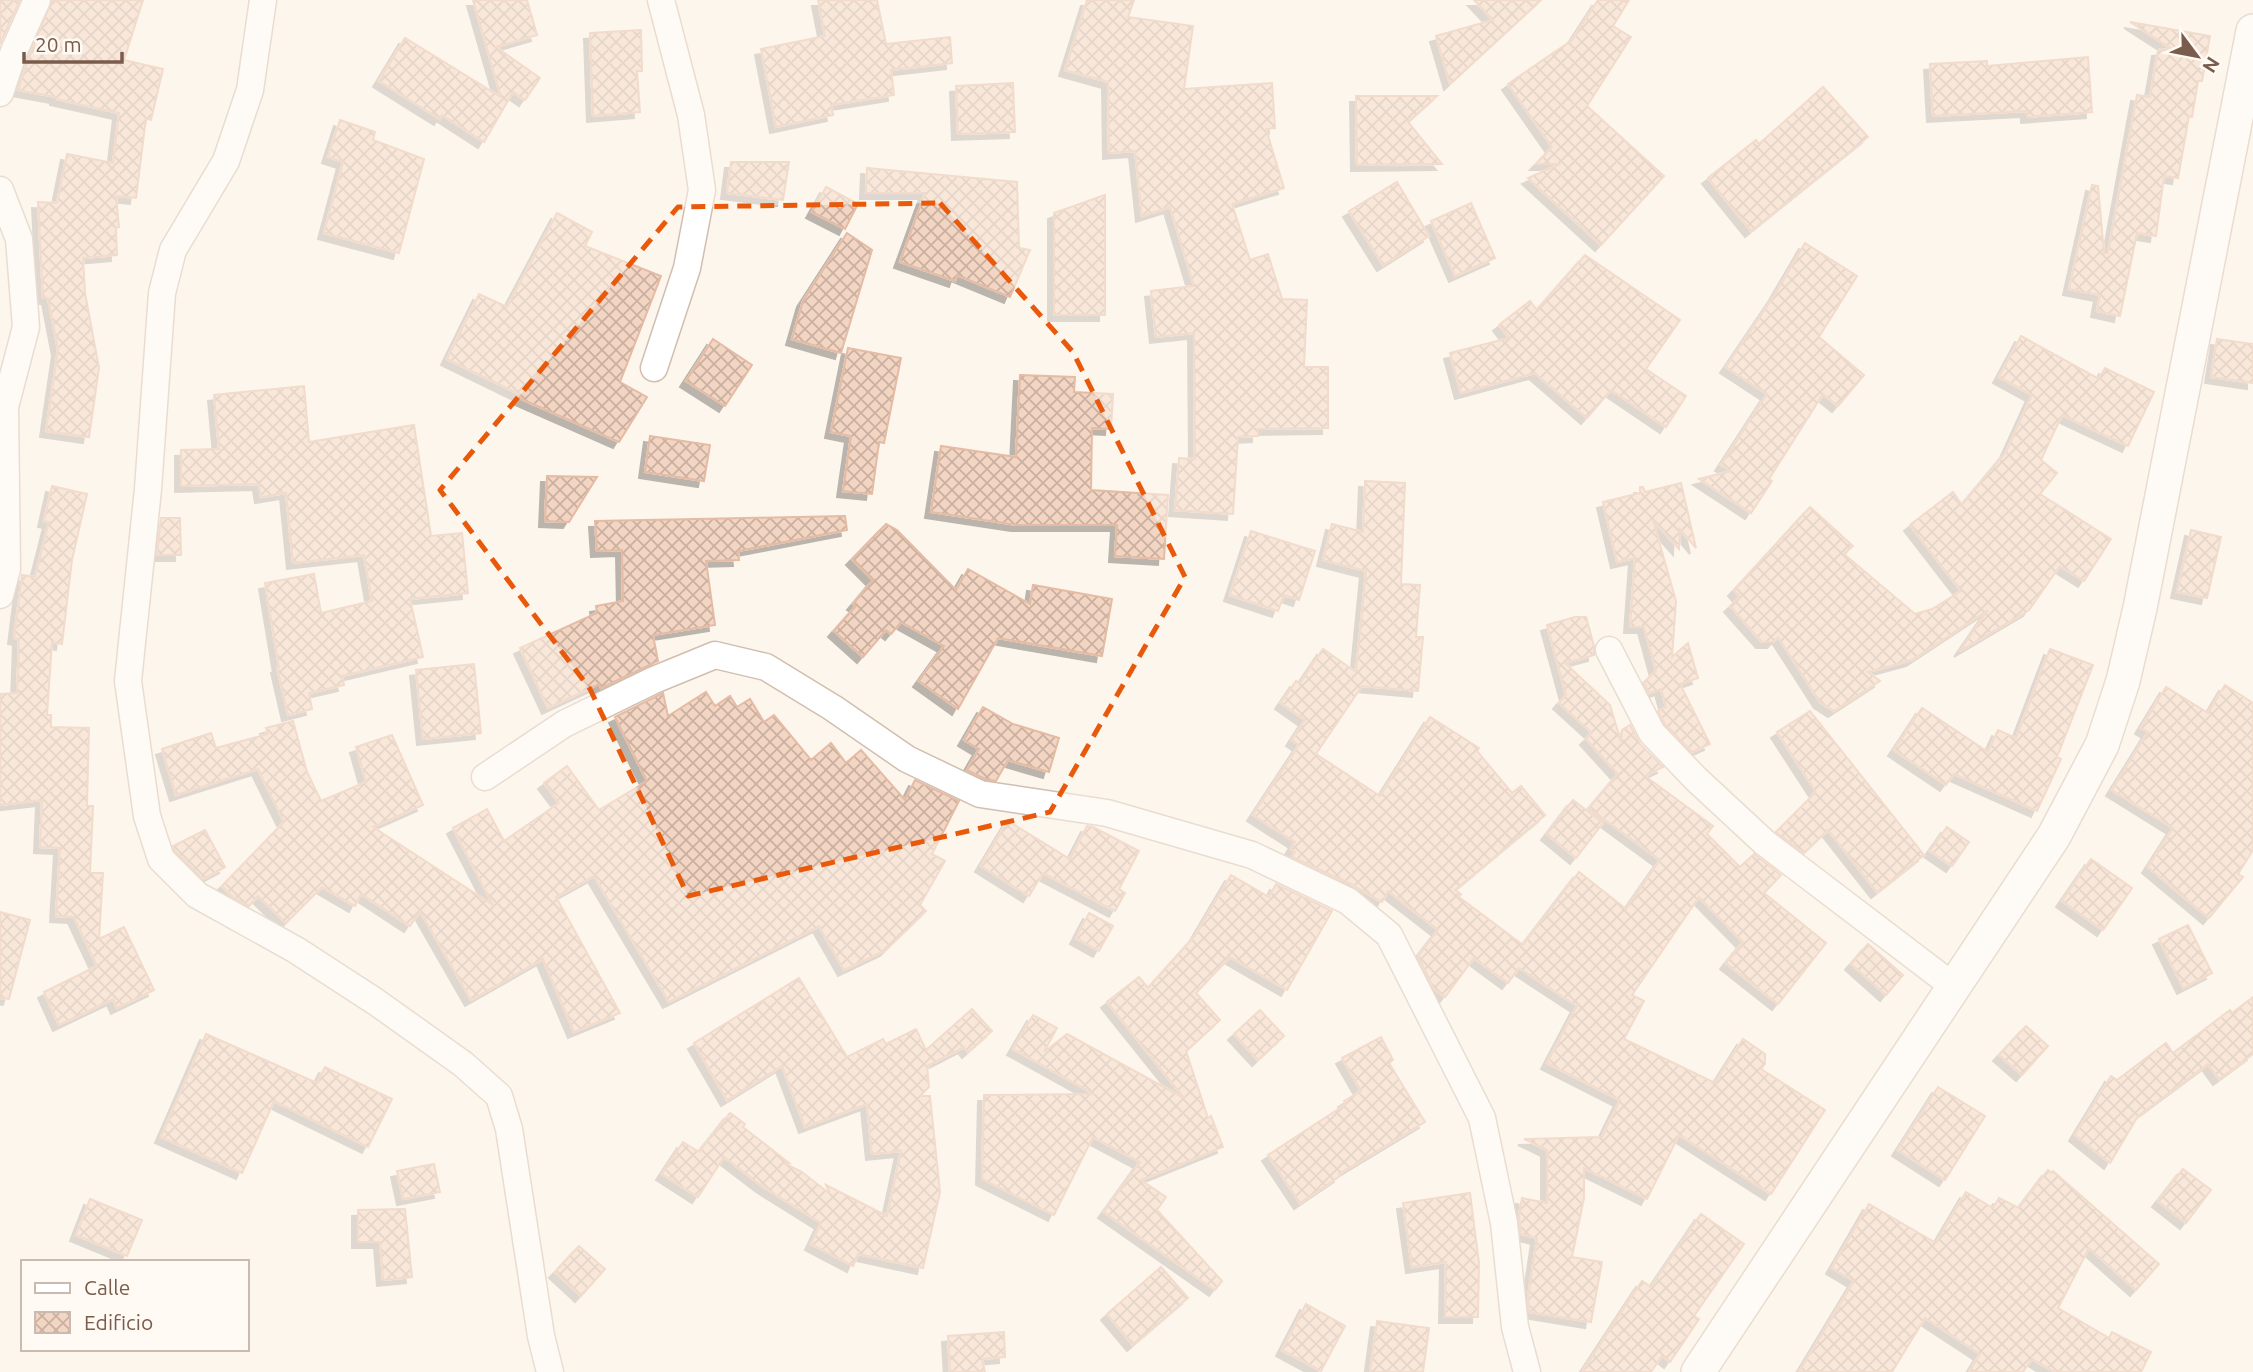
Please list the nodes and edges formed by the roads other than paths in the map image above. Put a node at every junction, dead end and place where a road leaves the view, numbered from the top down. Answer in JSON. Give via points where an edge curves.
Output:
{"nodes":[{"id":1,"x":37,"y":0,"type":"edge"},
{"id":2,"x":263,"y":0,"type":"edge"},
{"id":3,"x":661,"y":0,"type":"edge"},
{"id":4,"x":2253,"y":31,"type":"edge"},
{"id":5,"x":0,"y":93,"type":"edge"},
{"id":6,"x":0,"y":190,"type":"edge"},
{"id":7,"x":653,"y":368,"type":"dead end"},
{"id":8,"x":0,"y":595,"type":"edge"},
{"id":9,"x":1609,"y":650,"type":"dead end"},
{"id":10,"x":485,"y":777,"type":"dead end"},
{"id":11,"x":1953,"y":986,"type":"junction"},
{"id":12,"x":1700,"y":1371,"type":"edge"},
{"id":13,"x":550,"y":1372,"type":"edge"},
{"id":14,"x":1527,"y":1372,"type":"edge"}],
"edges":[{"from":1,"to":5,"type":"street"},
{"from":2,"to":13,"type":"street","via":[[250,90],[226,161],[173,250],[162,293],[128,681],[147,816],[161,859],[197,895],[296,950],[376,1002],[463,1064],[499,1096],[509,1129]]},
{"from":3,"to":7,"type":"street","via":[[691,115],[702,190],[687,268]]},
{"from":4,"to":11,"type":"street","via":[[2123,681],[2102,745],[2054,836]]},
{"from":6,"to":8,"type":"street","via":[[19,239],[26,327],[5,407],[7,569]]},
{"from":9,"to":11,"type":"street","via":[[1652,733],[1696,779],[1765,843]]},
{"from":10,"to":14,"type":"street","via":[[564,724],[715,654],[766,667],[907,759],[980,794],[1107,813],[1252,855],[1348,901],[1389,935],[1482,1118],[1504,1223],[1515,1326]]},
{"from":11,"to":12,"type":"street"}]}
